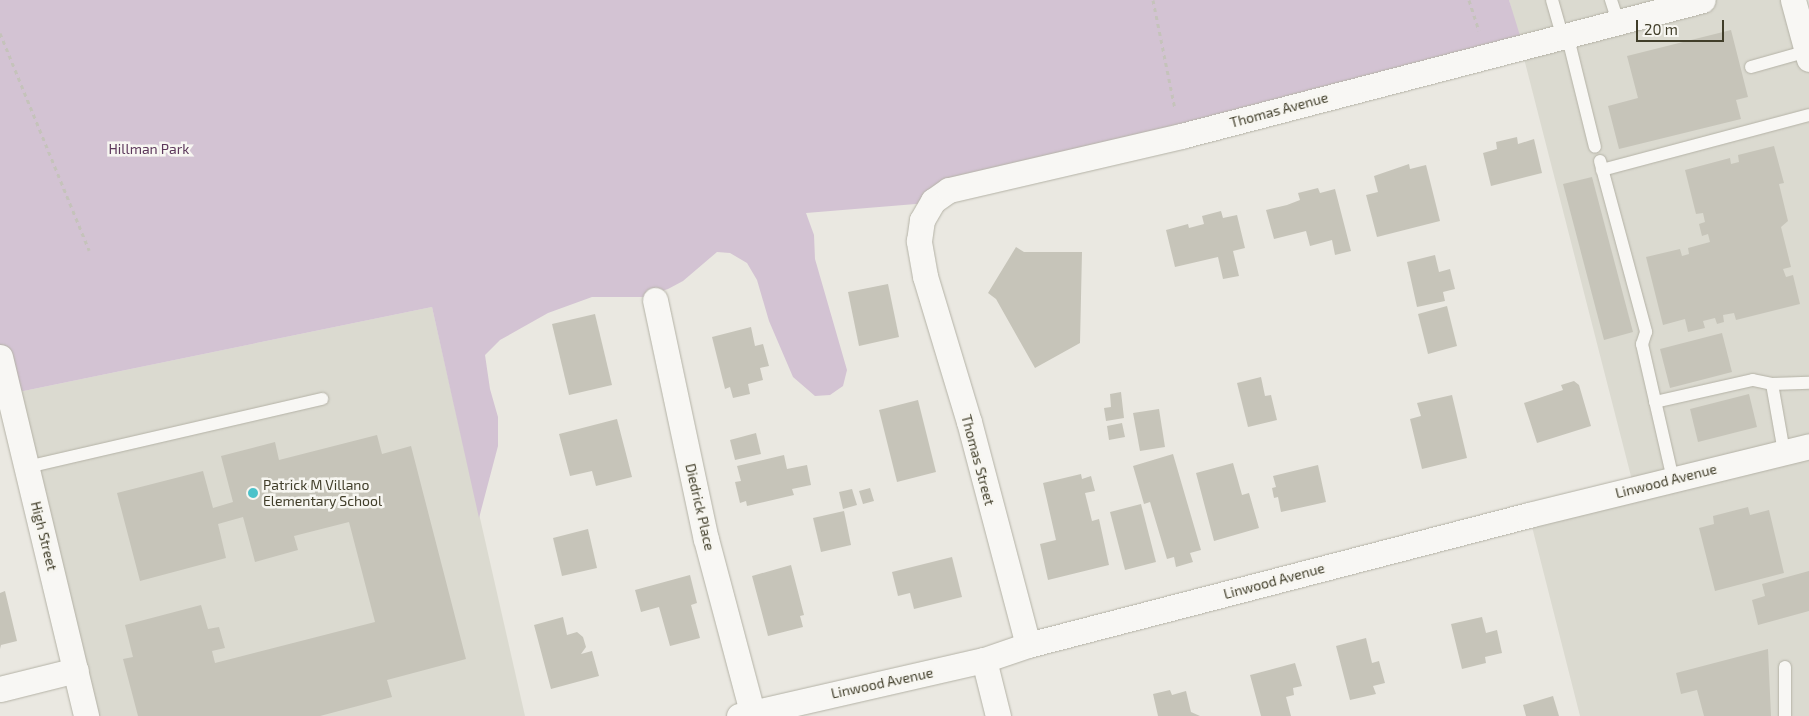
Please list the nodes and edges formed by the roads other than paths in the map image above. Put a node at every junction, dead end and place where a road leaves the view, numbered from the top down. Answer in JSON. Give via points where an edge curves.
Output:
{"nodes":[{"id":1,"x":1552,"y":0,"type":"edge"},
{"id":2,"x":1703,"y":0,"type":"edge"},
{"id":3,"x":1793,"y":0,"type":"edge"},
{"id":4,"x":1614,"y":11,"type":"edge"},
{"id":5,"x":1565,"y":35,"type":"junction"},
{"id":6,"x":1808,"y":55,"type":"edge"},
{"id":7,"x":1751,"y":67,"type":"dead end"},
{"id":8,"x":1809,"y":115,"type":"edge"},
{"id":9,"x":1596,"y":147,"type":"dead end"},
{"id":10,"x":925,"y":276,"type":"joint"},
{"id":11,"x":655,"y":300,"type":"dead end"},
{"id":12,"x":1,"y":366,"type":"edge"},
{"id":13,"x":1809,"y":383,"type":"edge"},
{"id":14,"x":1772,"y":384,"type":"junction"},
{"id":15,"x":322,"y":399,"type":"dead end"},
{"id":16,"x":1655,"y":402,"type":"junction"},
{"id":17,"x":1809,"y":446,"type":"edge"},
{"id":18,"x":1784,"y":452,"type":"junction"},
{"id":19,"x":27,"y":467,"type":"junction"},
{"id":20,"x":1673,"y":479,"type":"junction"},
{"id":21,"x":1028,"y":646,"type":"junction"},
{"id":22,"x":984,"y":660,"type":"junction"},
{"id":23,"x":1785,"y":667,"type":"dead end"},
{"id":24,"x":76,"y":670,"type":"junction"},
{"id":25,"x":0,"y":689,"type":"edge"},
{"id":26,"x":745,"y":714,"type":"edge"},
{"id":27,"x":86,"y":716,"type":"edge"},
{"id":28,"x":998,"y":716,"type":"edge"},
{"id":29,"x":1785,"y":716,"type":"edge"}],
"edges":[{"from":1,"to":5,"type":"lane"},
{"from":2,"to":4,"type":"street","name":"Thomas Avenue"},
{"from":3,"to":6,"type":"street"},
{"from":4,"to":5,"type":"street","name":"Thomas Avenue"},
{"from":5,"to":9,"type":"lane"},
{"from":5,"to":10,"type":"street","name":"Thomas Avenue","via":[[1181,136],[1092,154],[949,190],[933,201],[922,220],[919,241]]},
{"from":6,"to":7,"type":"lane"},
{"from":8,"to":16,"type":"lane","via":[[1601,165],[1646,332],[1642,344]]},
{"from":10,"to":21,"type":"street","name":"Thomas Street","via":[[969,422]]},
{"from":11,"to":26,"type":"street","name":"Diedrick Place"},
{"from":12,"to":19,"type":"street","name":"High Street"},
{"from":13,"to":14,"type":"lane"},
{"from":14,"to":16,"type":"lane","via":[[1753,380]]},
{"from":14,"to":18,"type":"lane"},
{"from":15,"to":19,"type":"lane"},
{"from":16,"to":20,"type":"lane"},
{"from":17,"to":18,"type":"street","name":"Linwood Avenue"},
{"from":18,"to":20,"type":"street","name":"Linwood Avenue"},
{"from":19,"to":24,"type":"street","name":"High Street"},
{"from":20,"to":21,"type":"street","name":"Linwood Avenue"},
{"from":21,"to":22,"type":"street","name":"Linwood Avenue"},
{"from":22,"to":26,"type":"street","name":"Linwood Avenue"},
{"from":22,"to":28,"type":"street"},
{"from":23,"to":29,"type":"lane"},
{"from":24,"to":25,"type":"street"},
{"from":24,"to":27,"type":"street","name":"High Street"}]}
